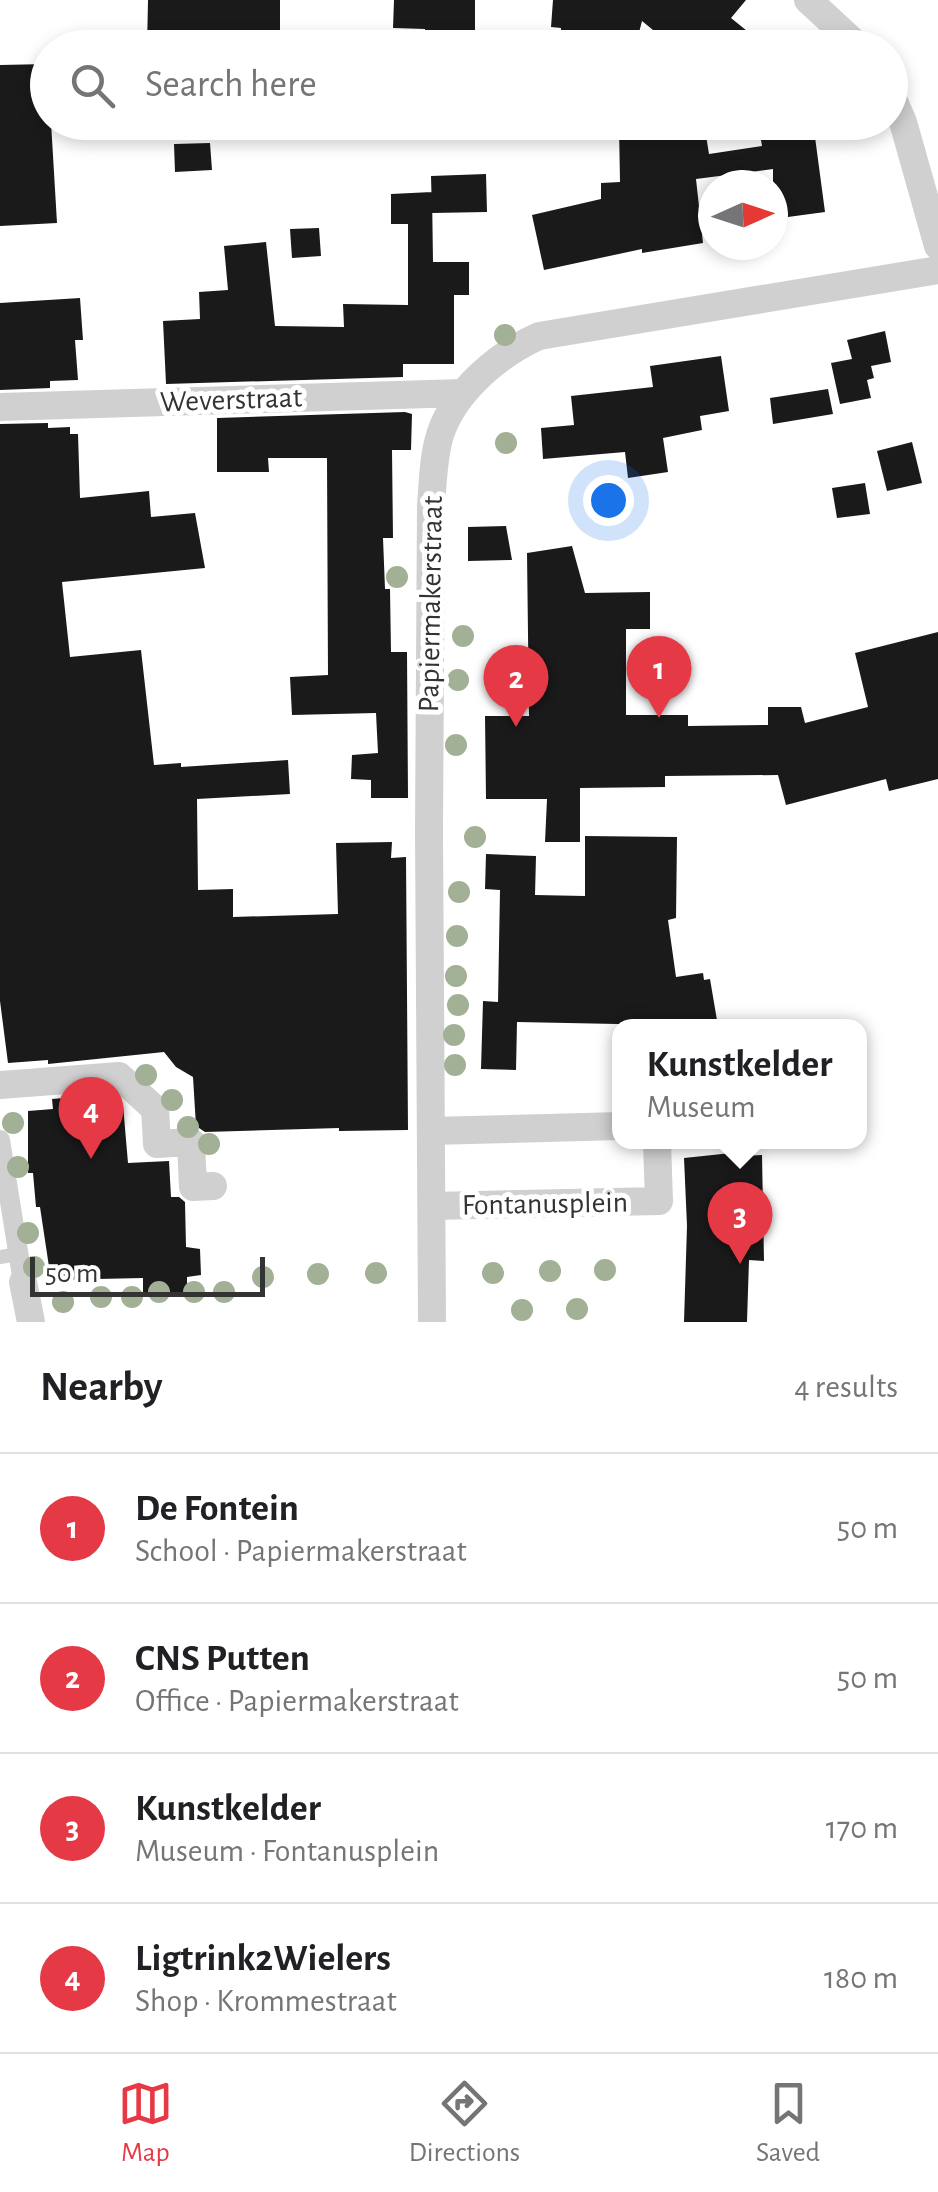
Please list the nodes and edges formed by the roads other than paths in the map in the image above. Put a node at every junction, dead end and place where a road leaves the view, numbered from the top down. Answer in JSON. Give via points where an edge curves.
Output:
{"nodes":[{"id":1,"x":808,"y":0,"type":"edge"},
{"id":2,"x":840,"y":30,"type":"edge"},
{"id":3,"x":908,"y":140,"type":"edge"},
{"id":4,"x":938,"y":246,"type":"edge"},
{"id":5,"x":938,"y":270,"type":"edge"},
{"id":6,"x":462,"y":393,"type":"junction"},
{"id":7,"x":0,"y":407,"type":"edge"},
{"id":8,"x":0,"y":1085,"type":"edge"},
{"id":9,"x":612,"y":1126,"type":"edge"},
{"id":10,"x":432,"y":1131,"type":"junction"},
{"id":11,"x":0,"y":1140,"type":"edge"},
{"id":12,"x":657,"y":1149,"type":"edge"},
{"id":13,"x":213,"y":1186,"type":"dead end"},
{"id":14,"x":432,"y":1206,"type":"junction"},
{"id":15,"x":13,"y":1264,"type":"edge"},
{"id":16,"x":31,"y":1322,"type":"edge"},
{"id":17,"x":432,"y":1322,"type":"edge"}],
"edges":[{"from":1,"to":2,"type":"street"},
{"from":3,"to":4,"type":"street"},
{"from":5,"to":6,"type":"street","name":"Papiermakerstraat","via":[[540,336],[517,346]]},
{"from":6,"to":7,"type":"street","name":"Weverstraat"},
{"from":6,"to":10,"type":"street","name":"Papiermakerstraat","via":[[441,431],[431,506]]},
{"from":8,"to":13,"type":"street","via":[[119,1076],[155,1108],[157,1144],[191,1142],[194,1187]]},
{"from":9,"to":10,"type":"street"},
{"from":10,"to":14,"type":"street","name":"Papiermakerstraat"},
{"from":11,"to":15,"type":"street"},
{"from":12,"to":14,"type":"street","name":"Fontanusplein","via":[[659,1201]]},
{"from":14,"to":17,"type":"street","name":"Papiermakerstraat"},
{"from":15,"to":16,"type":"street"}]}
